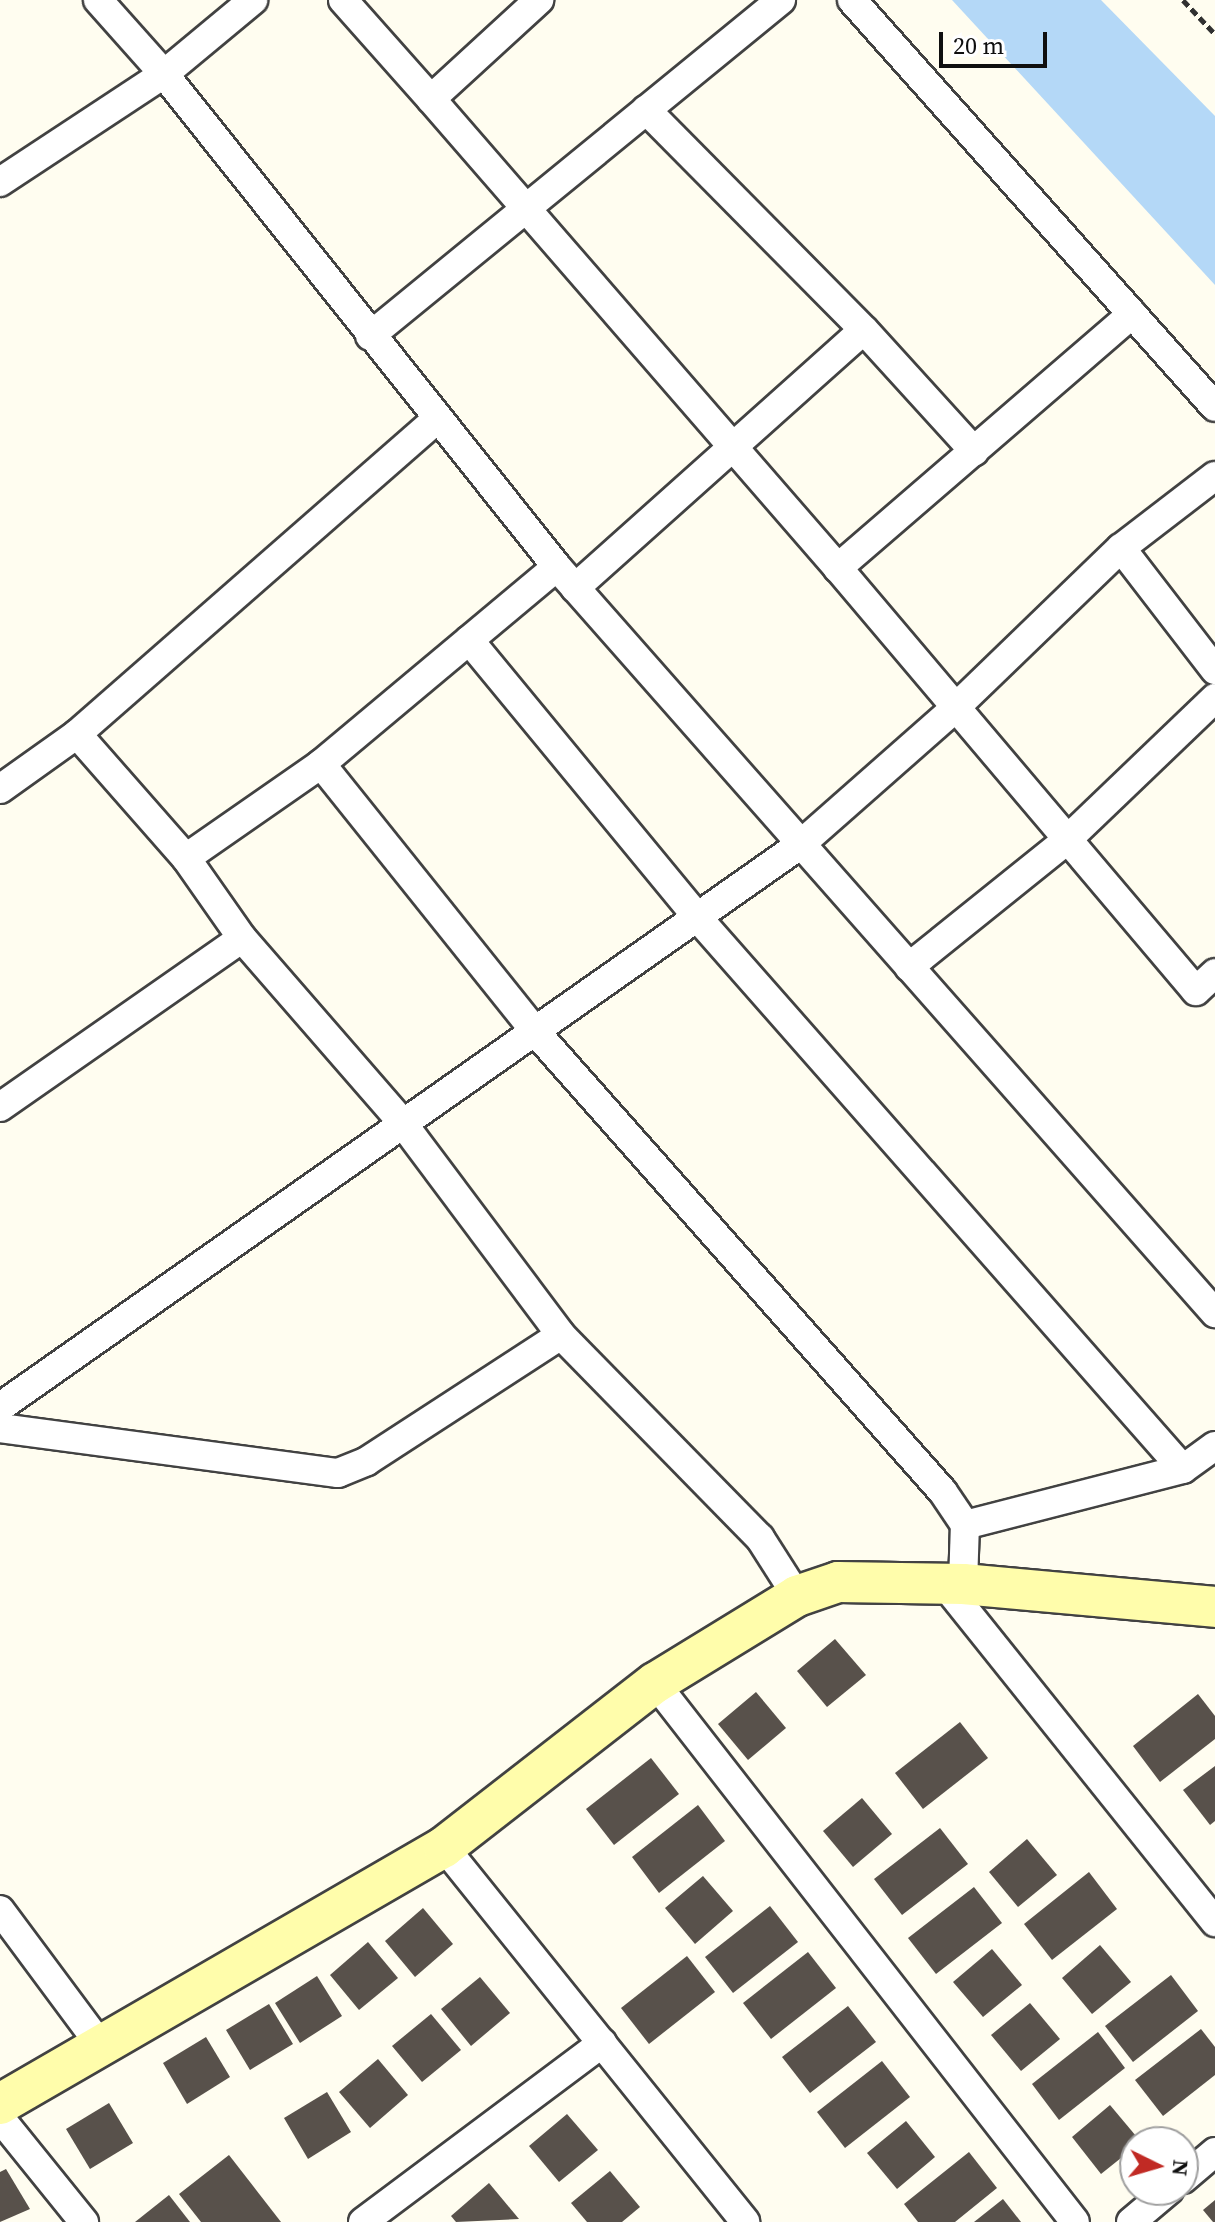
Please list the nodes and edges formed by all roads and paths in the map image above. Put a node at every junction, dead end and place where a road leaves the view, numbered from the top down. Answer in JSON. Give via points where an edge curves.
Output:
{"nodes":[{"id":1,"x":98,"y":0,"type":"edge"},
{"id":2,"x":253,"y":0,"type":"edge"},
{"id":3,"x":343,"y":0,"type":"edge"},
{"id":4,"x":539,"y":0,"type":"edge"},
{"id":5,"x":781,"y":0,"type":"edge"},
{"id":6,"x":852,"y":0,"type":"edge"},
{"id":7,"x":1183,"y":0,"type":"edge"},
{"id":8,"x":1215,"y":34,"type":"edge"},
{"id":9,"x":164,"y":74,"type":"junction"},
{"id":10,"x":431,"y":99,"type":"junction"},
{"id":11,"x":646,"y":110,"type":"junction"},
{"id":12,"x":0,"y":182,"type":"edge"},
{"id":13,"x":525,"y":209,"type":"junction"},
{"id":14,"x":1132,"y":314,"type":"junction"},
{"id":15,"x":864,"y":330,"type":"junction"},
{"id":16,"x":370,"y":336,"type":"junction"},
{"id":17,"x":1215,"y":407,"type":"edge"},
{"id":18,"x":437,"y":419,"type":"junction"},
{"id":19,"x":737,"y":446,"type":"junction"},
{"id":20,"x":974,"y":451,"type":"junction"},
{"id":21,"x":1215,"y":476,"type":"edge"},
{"id":22,"x":1121,"y":548,"type":"junction"},
{"id":23,"x":838,"y":568,"type":"junction"},
{"id":24,"x":566,"y":577,"type":"junction"},
{"id":25,"x":469,"y":640,"type":"junction"},
{"id":26,"x":1215,"y":670,"type":"edge"},
{"id":27,"x":1215,"y":698,"type":"edge"},
{"id":28,"x":953,"y":710,"type":"junction"},
{"id":29,"x":77,"y":734,"type":"junction"},
{"id":30,"x":321,"y":764,"type":"junction"},
{"id":31,"x":0,"y":789,"type":"edge"},
{"id":32,"x":1068,"y":839,"type":"junction"},
{"id":33,"x":801,"y":844,"type":"junction"},
{"id":34,"x":186,"y":858,"type":"junction"},
{"id":35,"x":697,"y":917,"type":"junction"},
{"id":36,"x":242,"y":938,"type":"junction"},
{"id":37,"x":909,"y":967,"type":"junction"},
{"id":38,"x":1209,"y":991,"type":"edge"},
{"id":39,"x":533,"y":1029,"type":"junction"},
{"id":40,"x":0,"y":1107,"type":"edge"},
{"id":41,"x":401,"y":1121,"type":"junction"},
{"id":42,"x":1215,"y":1313,"type":"edge"},
{"id":43,"x":561,"y":1335,"type":"junction"},
{"id":44,"x":0,"y":1407,"type":"edge"},
{"id":45,"x":0,"y":1428,"type":"edge"},
{"id":46,"x":1215,"y":1446,"type":"edge"},
{"id":47,"x":1183,"y":1469,"type":"junction"},
{"id":48,"x":960,"y":1558,"type":"junction"},
{"id":49,"x":789,"y":1584,"type":"junction"},
{"id":50,"x":1215,"y":1607,"type":"edge"},
{"id":51,"x":655,"y":1683,"type":"junction"},
{"id":52,"x":444,"y":1847,"type":"junction"},
{"id":53,"x":0,"y":1910,"type":"edge"},
{"id":54,"x":1215,"y":1922,"type":"edge"},
{"id":55,"x":602,"y":2043,"type":"junction"},
{"id":56,"x":101,"y":2046,"type":"junction"},
{"id":57,"x":0,"y":2104,"type":"edge"},
{"id":58,"x":0,"y":2118,"type":"edge"},
{"id":59,"x":1215,"y":2152,"type":"edge"},
{"id":60,"x":1199,"y":2166,"type":"edge"},
{"id":61,"x":1150,"y":2206,"type":"edge"},
{"id":62,"x":396,"y":2213,"type":"edge"},
{"id":63,"x":84,"y":2222,"type":"edge"},
{"id":64,"x":363,"y":2222,"type":"edge"},
{"id":65,"x":746,"y":2222,"type":"edge"},
{"id":66,"x":1075,"y":2222,"type":"edge"},
{"id":67,"x":1131,"y":2222,"type":"edge"}],
"edges":[{"from":1,"to":9,"type":"street"},
{"from":2,"to":9,"type":"street"},
{"from":3,"to":10,"type":"street"},
{"from":4,"to":10,"type":"street"},
{"from":5,"to":11,"type":"street"},
{"from":6,"to":14,"type":"street"},
{"from":7,"to":8,"type":"path"},
{"from":9,"to":12,"type":"street"},
{"from":9,"to":16,"type":"street"},
{"from":10,"to":13,"type":"street"},
{"from":11,"to":13,"type":"street"},
{"from":11,"to":15,"type":"street"},
{"from":13,"to":16,"type":"street"},
{"from":13,"to":19,"type":"street"},
{"from":14,"to":17,"type":"street"},
{"from":14,"to":20,"type":"street"},
{"from":15,"to":19,"type":"street"},
{"from":15,"to":20,"type":"street"},
{"from":16,"to":18,"type":"street"},
{"from":18,"to":24,"type":"street"},
{"from":18,"to":29,"type":"street"},
{"from":19,"to":23,"type":"street"},
{"from":19,"to":24,"type":"street"},
{"from":20,"to":23,"type":"street"},
{"from":21,"to":22,"type":"street"},
{"from":22,"to":26,"type":"street"},
{"from":22,"to":28,"type":"street"},
{"from":23,"to":28,"type":"street"},
{"from":24,"to":25,"type":"street"},
{"from":24,"to":33,"type":"street"},
{"from":25,"to":30,"type":"street"},
{"from":25,"to":35,"type":"street"},
{"from":27,"to":32,"type":"street"},
{"from":28,"to":32,"type":"street"},
{"from":28,"to":33,"type":"street"},
{"from":29,"to":31,"type":"street"},
{"from":29,"to":34,"type":"street"},
{"from":30,"to":34,"type":"street"},
{"from":30,"to":39,"type":"street"},
{"from":32,"to":37,"type":"street"},
{"from":32,"to":38,"type":"street"},
{"from":33,"to":35,"type":"street"},
{"from":33,"to":37,"type":"street"},
{"from":34,"to":36,"type":"street"},
{"from":35,"to":39,"type":"street"},
{"from":35,"to":47,"type":"street"},
{"from":36,"to":40,"type":"street"},
{"from":36,"to":41,"type":"street"},
{"from":37,"to":42,"type":"street"},
{"from":39,"to":41,"type":"street"},
{"from":39,"to":48,"type":"street","via":[[943,1492]]},
{"from":41,"to":43,"type":"street"},
{"from":41,"to":44,"type":"street"},
{"from":43,"to":45,"type":"street","via":[[367,1461],[338,1473]]},
{"from":43,"to":49,"type":"street","via":[[760,1538]]},
{"from":46,"to":47,"type":"street"},
{"from":47,"to":48,"type":"street"},
{"from":48,"to":49,"type":"street","via":[[838,1582]]},
{"from":48,"to":50,"type":"street"},
{"from":48,"to":54,"type":"street"},
{"from":49,"to":51,"type":"street"},
{"from":51,"to":52,"type":"street"},
{"from":51,"to":66,"type":"street"},
{"from":52,"to":55,"type":"street"},
{"from":52,"to":56,"type":"street"},
{"from":53,"to":56,"type":"street"},
{"from":55,"to":62,"type":"street"},
{"from":55,"to":65,"type":"street"},
{"from":56,"to":57,"type":"street"},
{"from":58,"to":63,"type":"street"},
{"from":59,"to":60,"type":"street"},
{"from":61,"to":67,"type":"street"},
{"from":62,"to":64,"type":"street"}]}
